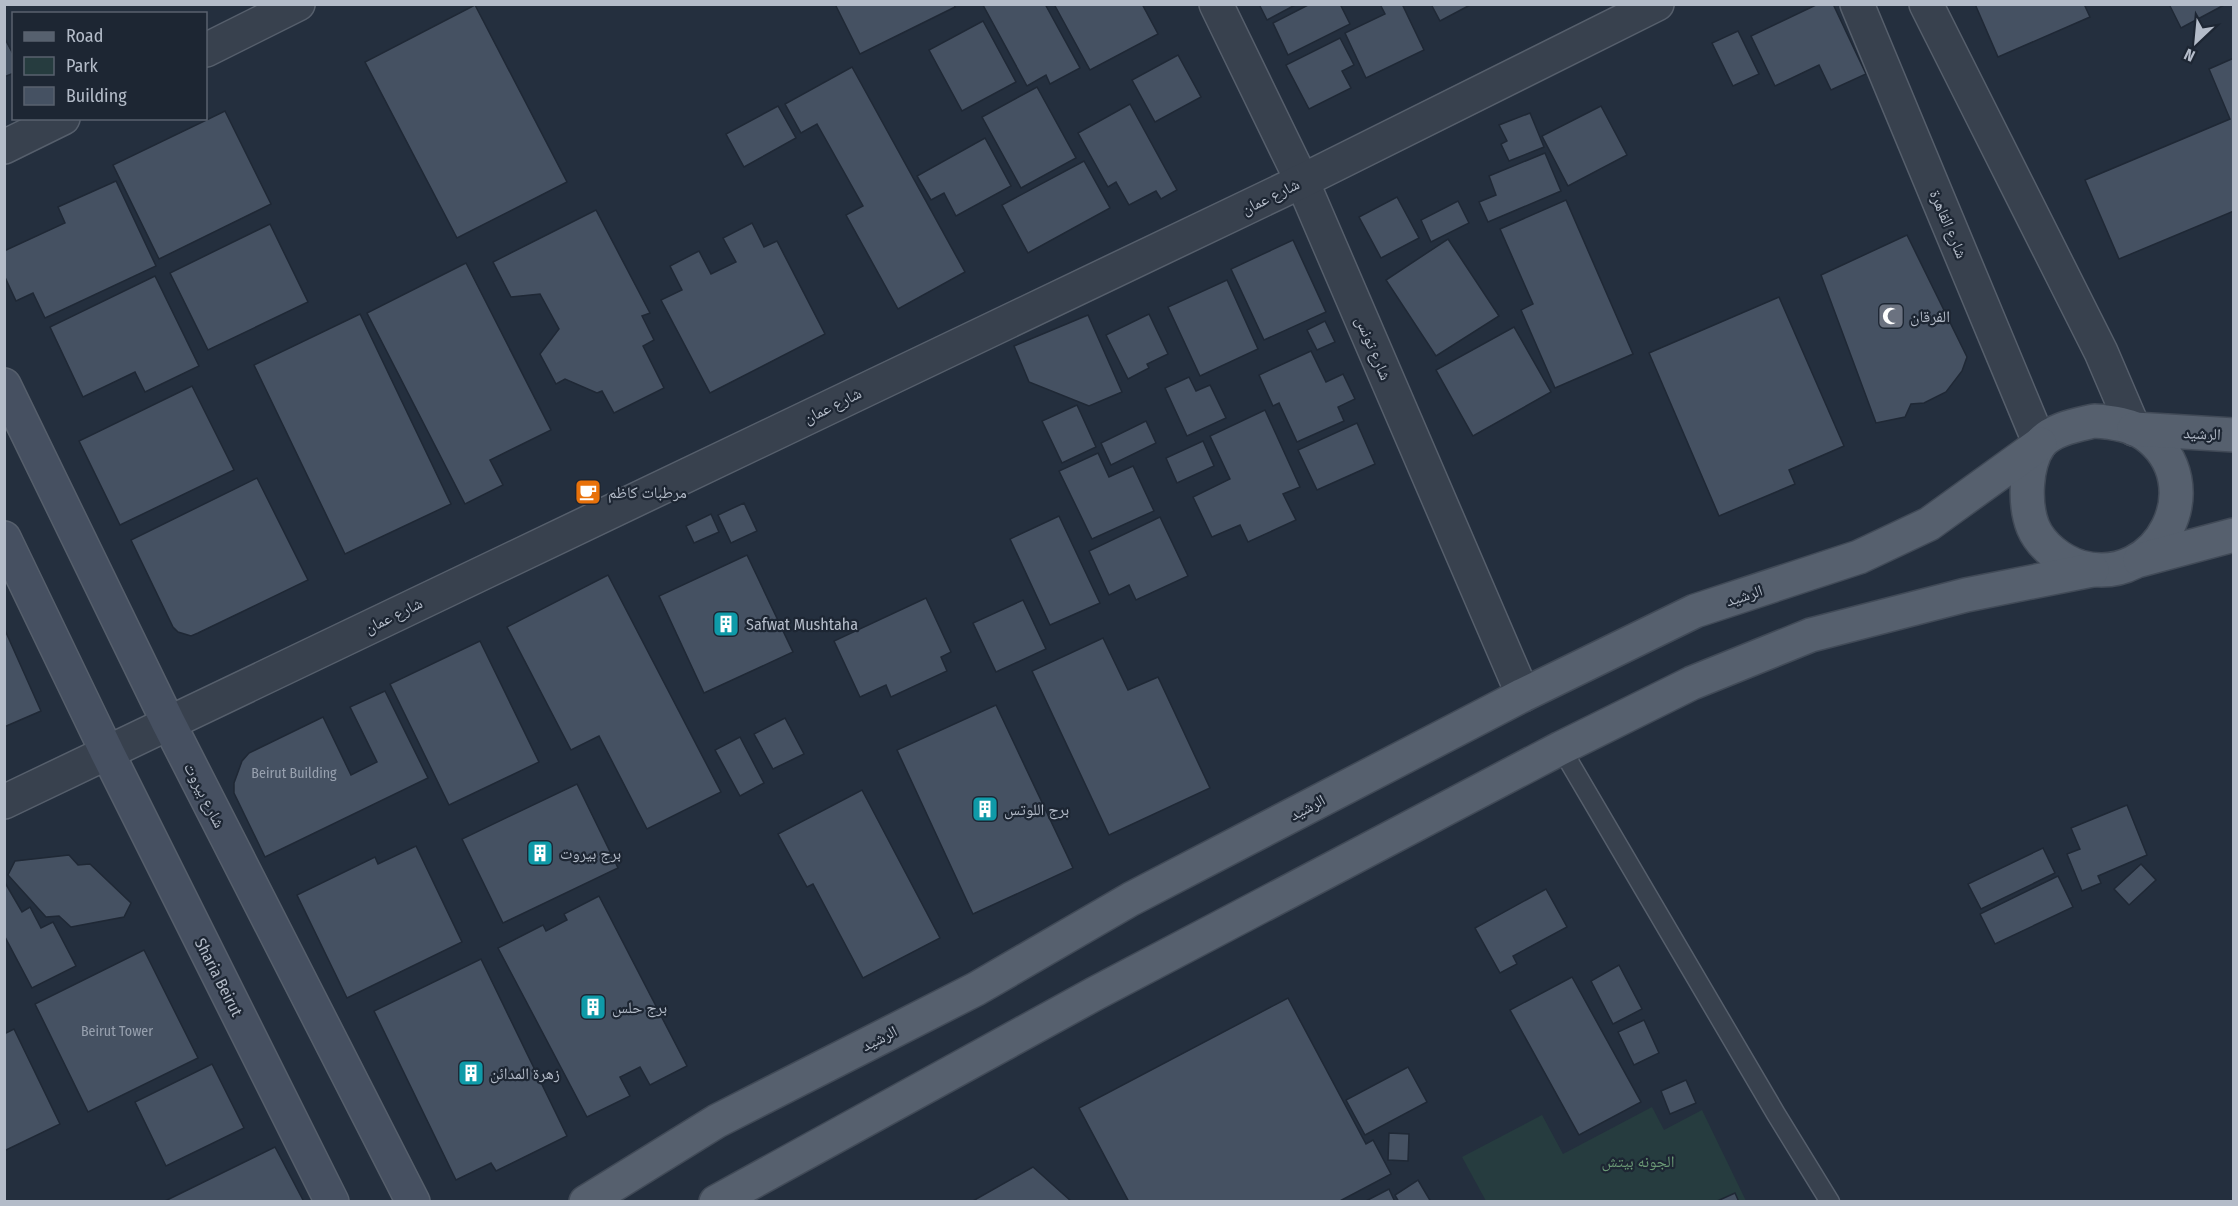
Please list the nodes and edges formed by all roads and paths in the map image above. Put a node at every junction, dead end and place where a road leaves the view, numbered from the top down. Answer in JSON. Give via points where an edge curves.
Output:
{"nodes":[{"id":1,"x":298,"y":4,"type":"edge"},
{"id":2,"x":1216,"y":4,"type":"edge"},
{"id":3,"x":1657,"y":4,"type":"edge"},
{"id":4,"x":1857,"y":4,"type":"edge"},
{"id":5,"x":1926,"y":4,"type":"edge"},
{"id":6,"x":207,"y":50,"type":"edge"},
{"id":7,"x":59,"y":120,"type":"edge"},
{"id":8,"x":4,"y":147,"type":"edge"},
{"id":9,"x":1302,"y":181,"type":"junction"},
{"id":10,"x":4,"y":385,"type":"edge"},
{"id":11,"x":2134,"y":429,"type":"junction"},
{"id":12,"x":2234,"y":435,"type":"edge"},
{"id":13,"x":2040,"y":444,"type":"junction"},
{"id":14,"x":2234,"y":535,"type":"edge"},
{"id":15,"x":4,"y":538,"type":"edge"},
{"id":16,"x":2140,"y":560,"type":"junction"},
{"id":17,"x":2091,"y":570,"type":"junction"},
{"id":18,"x":1523,"y":696,"type":"junction"},
{"id":19,"x":168,"y":722,"type":"junction"},
{"id":20,"x":1561,"y":748,"type":"junction"},
{"id":21,"x":107,"y":752,"type":"junction"},
{"id":22,"x":4,"y":802,"type":"edge"},
{"id":23,"x":332,"y":1202,"type":"edge"},
{"id":24,"x":413,"y":1202,"type":"edge"},
{"id":25,"x":586,"y":1202,"type":"edge"},
{"id":26,"x":716,"y":1202,"type":"edge"},
{"id":27,"x":1830,"y":1202,"type":"edge"}],
"edges":[{"from":1,"to":6,"type":"street"},
{"from":2,"to":9,"type":"street","name":"شارع تونس"},
{"from":3,"to":9,"type":"street","name":"شارع عمان"},
{"from":4,"to":13,"type":"street","name":"شارع القاهرة"},
{"from":5,"to":11,"type":"street","via":[[2101,352]]},
{"from":7,"to":8,"type":"street"},
{"from":9,"to":18,"type":"street","name":"شارع تونس"},
{"from":9,"to":19,"type":"street","name":"شارع عمان"},
{"from":10,"to":19,"type":"main road","name":"شارع بيروت"},
{"from":11,"to":12,"type":"main road","name":"الرشيد"},
{"from":11,"to":13,"type":"main road","via":[[2117,422],[2094,421],[2056,432]]},
{"from":11,"to":16,"type":"main road","via":[[2161,450],[2172,472],[2176,498],[2171,522],[2159,544]]},
{"from":13,"to":17,"type":"main road","via":[[2027,482],[2026,507],[2034,529],[2048,549],[2068,563]]},
{"from":13,"to":18,"type":"main road","name":"الرشيد","via":[[1929,524],[1859,557],[1695,612]]},
{"from":14,"to":16,"type":"main road"},
{"from":15,"to":21,"type":"main road"},
{"from":16,"to":17,"type":"main road","via":[[2116,569]]},
{"from":17,"to":20,"type":"main road","via":[[1966,595],[1811,635],[1692,682]]},
{"from":18,"to":25,"type":"main road","name":"الرشيد","via":[[1131,899],[976,989],[717,1121]]},
{"from":19,"to":21,"type":"street","name":"شارع عمان"},
{"from":19,"to":24,"type":"main road","name":"شارع بيروت"},
{"from":20,"to":26,"type":"main road","via":[[957,1067]]},
{"from":20,"to":27,"type":"lane"},
{"from":21,"to":22,"type":"street","name":"شارع عمان"},
{"from":21,"to":23,"type":"main road","name":"Sharia Beirut"}]}
